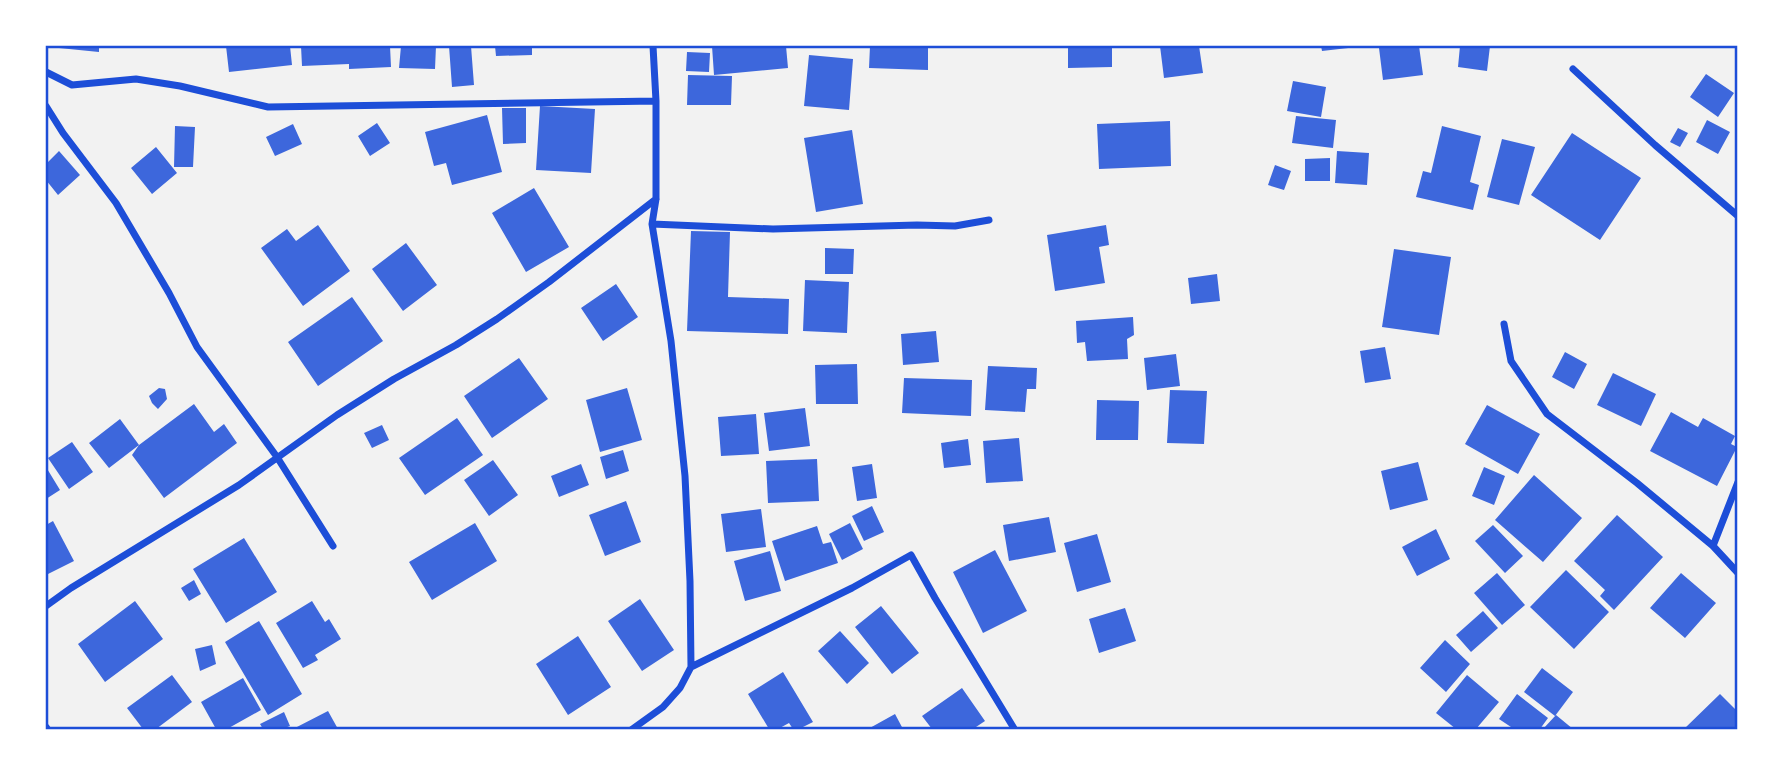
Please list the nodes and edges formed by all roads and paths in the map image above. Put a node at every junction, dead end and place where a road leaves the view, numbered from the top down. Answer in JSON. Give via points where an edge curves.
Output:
{"nodes":[{"id":1,"x":653,"y":46,"type":"edge"},
{"id":2,"x":1573,"y":69,"type":"dead end"},
{"id":3,"x":46,"y":72,"type":"edge"},
{"id":4,"x":656,"y":101,"type":"junction"},
{"id":5,"x":46,"y":106,"type":"edge"},
{"id":6,"x":656,"y":199,"type":"junction"},
{"id":7,"x":1738,"y":216,"type":"edge"},
{"id":8,"x":989,"y":220,"type":"dead end"},
{"id":9,"x":652,"y":224,"type":"junction"},
{"id":10,"x":1504,"y":324,"type":"dead end"},
{"id":11,"x":277,"y":457,"type":"junction"},
{"id":12,"x":1738,"y":482,"type":"edge"},
{"id":13,"x":333,"y":546,"type":"dead end"},
{"id":14,"x":1713,"y":546,"type":"junction"},
{"id":15,"x":1738,"y":573,"type":"edge"},
{"id":16,"x":46,"y":606,"type":"edge"},
{"id":17,"x":691,"y":667,"type":"junction"},
{"id":18,"x":635,"y":728,"type":"edge"},
{"id":19,"x":1015,"y":730,"type":"edge"}],
"edges":[{"from":1,"to":4,"type":"street"},
{"from":2,"to":7,"type":"street"},
{"from":3,"to":4,"type":"street","via":[[72,85],[136,79],[268,107]]},
{"from":4,"to":6,"type":"street"},
{"from":5,"to":11,"type":"street","via":[[117,203],[197,347]]},
{"from":6,"to":9,"type":"street"},
{"from":6,"to":11,"type":"street","via":[[497,319],[394,379]]},
{"from":8,"to":9,"type":"street","via":[[955,226],[773,229]]},
{"from":9,"to":17,"type":"street","via":[[671,341],[685,476]]},
{"from":10,"to":14,"type":"street","via":[[1511,361],[1547,414]]},
{"from":11,"to":13,"type":"street"},
{"from":11,"to":16,"type":"street"},
{"from":12,"to":14,"type":"street"},
{"from":14,"to":15,"type":"street"},
{"from":17,"to":18,"type":"street","via":[[663,707]]},
{"from":17,"to":19,"type":"street","via":[[911,555]]}]}
